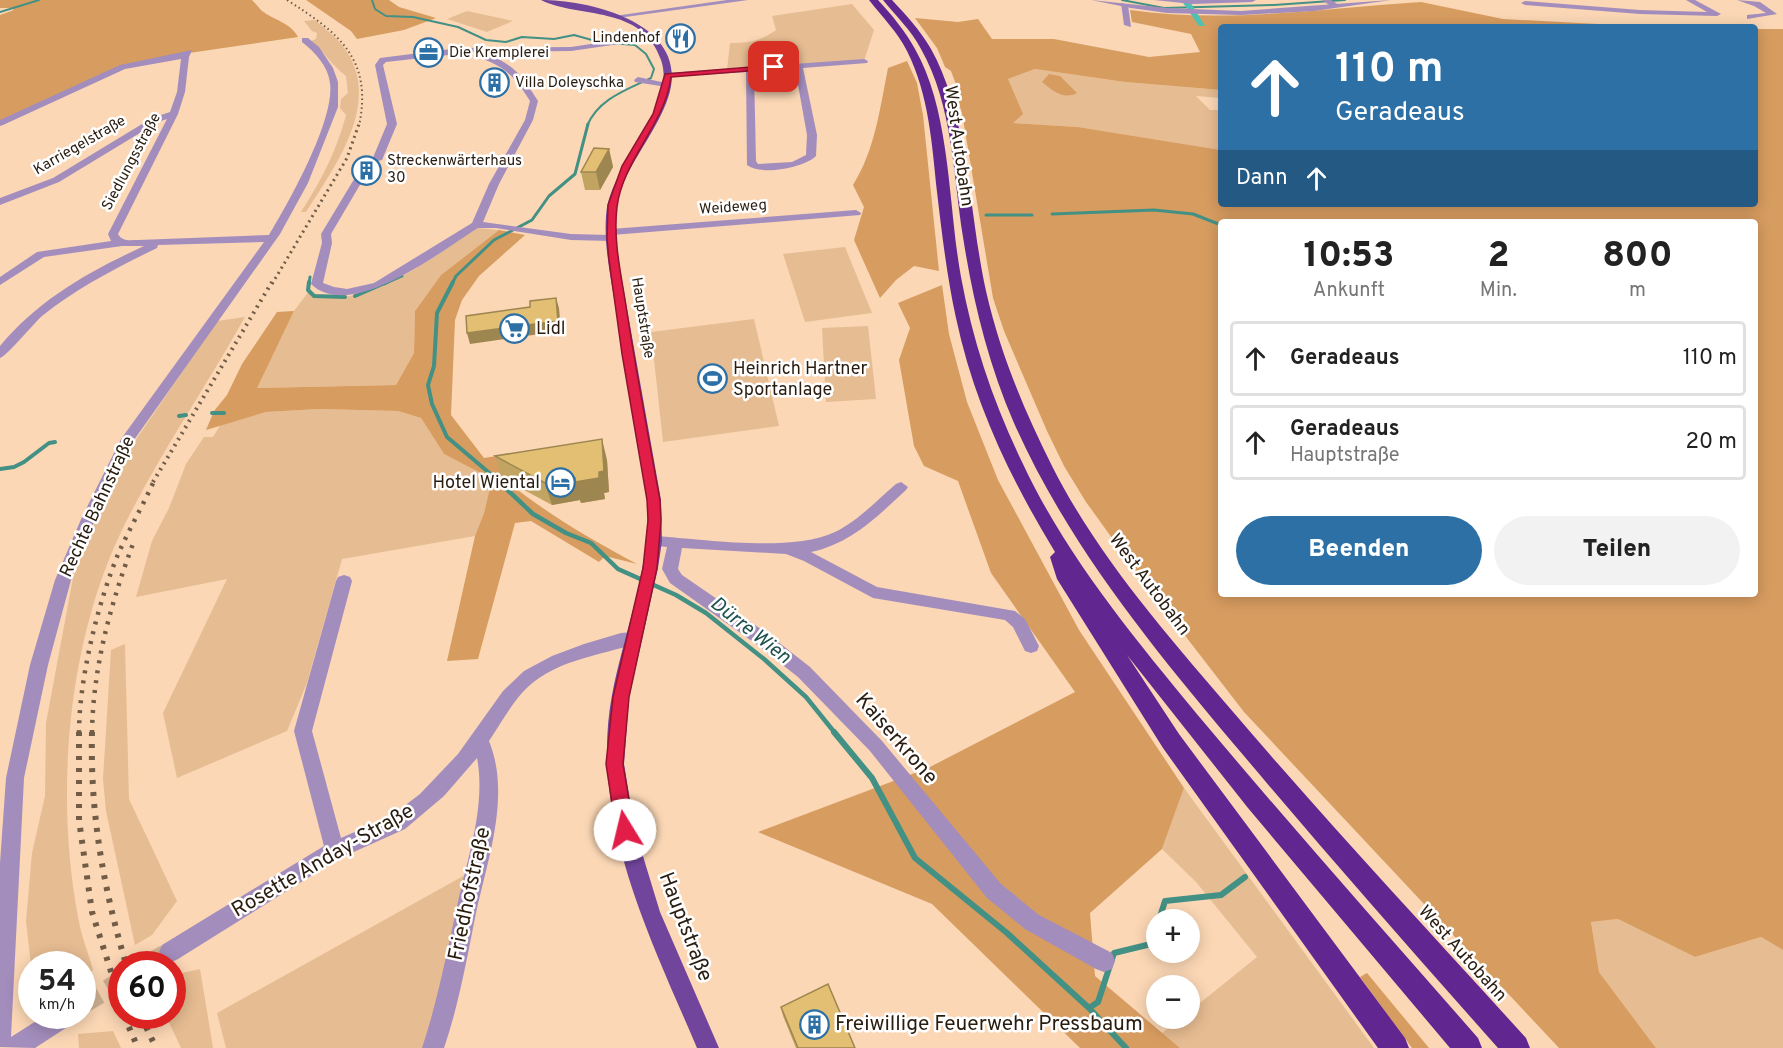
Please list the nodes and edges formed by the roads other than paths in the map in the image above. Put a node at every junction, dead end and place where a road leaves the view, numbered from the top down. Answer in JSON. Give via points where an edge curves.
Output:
{"nodes":[{"id":1,"x":545,"y":0,"type":"edge"},
{"id":2,"x":744,"y":0,"type":"edge"},
{"id":3,"x":873,"y":0,"type":"edge"},
{"id":4,"x":887,"y":0,"type":"edge"},
{"id":5,"x":1095,"y":0,"type":"edge"},
{"id":6,"x":1158,"y":0,"type":"edge"},
{"id":7,"x":1252,"y":0,"type":"edge"},
{"id":8,"x":1387,"y":0,"type":"edge"},
{"id":9,"x":1690,"y":0,"type":"edge"},
{"id":10,"x":1741,"y":0,"type":"edge"},
{"id":11,"x":1330,"y":3,"type":"edge"},
{"id":12,"x":1525,"y":3,"type":"dead end"},
{"id":13,"x":1757,"y":4,"type":"junction"},
{"id":14,"x":1775,"y":4,"type":"dead end"},
{"id":15,"x":1124,"y":5,"type":"junction"},
{"id":16,"x":618,"y":16,"type":"junction"},
{"id":17,"x":1750,"y":17,"type":"dead end"},
{"id":18,"x":1128,"y":25,"type":"dead end"},
{"id":19,"x":651,"y":37,"type":"junction"},
{"id":20,"x":305,"y":39,"type":"dead end"},
{"id":21,"x":475,"y":50,"type":"junction"},
{"id":22,"x":923,"y":54,"type":"junction"},
{"id":23,"x":864,"y":61,"type":"dead end"},
{"id":24,"x":798,"y":65,"type":"junction"},
{"id":25,"x":750,"y":68,"type":"junction"},
{"id":26,"x":638,"y":80,"type":"dead end"},
{"id":27,"x":667,"y":80,"type":"junction"},
{"id":28,"x":174,"y":114,"type":"junction"},
{"id":29,"x":0,"y":123,"type":"edge"},
{"id":30,"x":377,"y":160,"type":"dead end"},
{"id":31,"x":359,"y":178,"type":"dead end"},
{"id":32,"x":0,"y":202,"type":"edge"},
{"id":33,"x":856,"y":213,"type":"dead end"},
{"id":34,"x":476,"y":225,"type":"junction"},
{"id":35,"x":611,"y":235,"type":"junction"},
{"id":36,"x":272,"y":238,"type":"junction"},
{"id":37,"x":123,"y":243,"type":"junction"},
{"id":38,"x":158,"y":243,"type":"junction"},
{"id":39,"x":0,"y":282,"type":"edge"},
{"id":40,"x":0,"y":354,"type":"edge"},
{"id":41,"x":902,"y":487,"type":"dead end"},
{"id":42,"x":1052,"y":532,"type":"junction"},
{"id":43,"x":654,"y":541,"type":"junction"},
{"id":44,"x":676,"y":541,"type":"junction"},
{"id":45,"x":787,"y":549,"type":"junction"},
{"id":46,"x":344,"y":581,"type":"dead end"},
{"id":47,"x":633,"y":638,"type":"junction"},
{"id":48,"x":1031,"y":645,"type":"dead end"},
{"id":49,"x":480,"y":740,"type":"junction"},
{"id":50,"x":335,"y":851,"type":"junction"},
{"id":51,"x":3,"y":929,"type":"edge"},
{"id":52,"x":172,"y":951,"type":"tunnel mouth"},
{"id":53,"x":1104,"y":961,"type":"dead end"},
{"id":54,"x":44,"y":1029,"type":"edge"},
{"id":55,"x":0,"y":1036,"type":"edge"},
{"id":56,"x":14,"y":1048,"type":"edge"},
{"id":57,"x":433,"y":1048,"type":"edge"},
{"id":58,"x":708,"y":1048,"type":"edge"},
{"id":59,"x":1395,"y":1048,"type":"edge"},
{"id":60,"x":1468,"y":1048,"type":"edge"},
{"id":61,"x":1516,"y":1048,"type":"edge"}],
"edges":[{"from":1,"to":16,"type":"main road"},
{"from":2,"to":16,"type":"street"},
{"from":3,"to":22,"type":"highway"},
{"from":4,"to":22,"type":"highway","via":[[912,26]]},
{"from":5,"to":15,"type":"street"},
{"from":6,"to":7,"type":"street"},
{"from":8,"to":11,"type":"street"},
{"from":9,"to":12,"type":"street","via":[[1717,14]]},
{"from":10,"to":13,"type":"street"},
{"from":11,"to":15,"type":"street","via":[[1278,11],[1191,12]]},
{"from":13,"to":14,"type":"street"},
{"from":13,"to":17,"type":"street","via":[[1773,14]]},
{"from":15,"to":18,"type":"street"},
{"from":16,"to":19,"type":"main road","via":[[633,21]]},
{"from":19,"to":21,"type":"street","via":[[546,50]]},
{"from":19,"to":27,"type":"main road","via":[[663,54]]},
{"from":20,"to":36,"type":"street","name":"Rechte Bahnstraße","via":[[329,68],[334,82],[334,107],[303,183]]},
{"from":21,"to":30,"type":"street","via":[[382,60],[379,64],[392,124]]},
{"from":21,"to":34,"type":"street","via":[[514,72],[534,101],[529,120]]},
{"from":22,"to":42,"type":"highway","name":"West Autobahn","via":[[959,300],[978,374],[1002,437]]},
{"from":22,"to":61,"type":"highway","name":"West Autobahn","via":[[942,82],[951,114],[968,230],[989,332],[1027,434],[1066,506],[1156,636],[1262,762]]},
{"from":23,"to":24,"type":"street"},
{"from":24,"to":25,"type":"street"},
{"from":24,"to":25,"type":"street","via":[[812,135],[811,156],[801,163],[754,167]]},
{"from":25,"to":27,"type":"street"},
{"from":26,"to":27,"type":"street"},
{"from":27,"to":35,"type":"main road","name":"Hauptstraße","via":[[657,114],[618,183],[612,205]]},
{"from":28,"to":29,"type":"street","name":"Siedlungsstraße","via":[[187,54],[123,67]]},
{"from":28,"to":32,"type":"street","name":"Karriegelstraße","via":[[155,120],[56,180]]},
{"from":28,"to":37,"type":"street","name":"Siedlungsstraße","via":[[116,225],[113,234]]},
{"from":31,"to":34,"type":"street","via":[[322,235],[327,243],[317,284],[328,291],[363,291],[378,285]]},
{"from":33,"to":35,"type":"street","name":"Weideweg"},
{"from":34,"to":35,"type":"street","name":"Weideweg","via":[[589,239]]},
{"from":35,"to":43,"type":"main road","name":"Hauptstraße","via":[[654,500]]},
{"from":36,"to":38,"type":"street"},
{"from":36,"to":51,"type":"street","name":"Rechte Bahnstraße","via":[[128,439],[63,580],[39,665],[15,778]]},
{"from":37,"to":38,"type":"street"},
{"from":37,"to":39,"type":"street","via":[[41,254]]},
{"from":38,"to":40,"type":"street","via":[[67,291],[24,325]]},
{"from":41,"to":45,"type":"street","via":[[842,535],[813,546]]},
{"from":42,"to":59,"type":"highway","via":[[1064,574],[1171,741]]},
{"from":42,"to":60,"type":"highway","name":"West Autobahn","via":[[1129,645],[1228,768]]},
{"from":43,"to":44,"type":"street"},
{"from":43,"to":47,"type":"main road","name":"Hauptstraße"},
{"from":44,"to":45,"type":"street"},
{"from":44,"to":53,"type":"street","name":"Kaiserkrone","via":[[670,569],[676,579],[804,672],[876,746],[994,891],[1032,922]]},
{"from":45,"to":48,"type":"street","via":[[873,592],[1009,615]]},
{"from":46,"to":50,"type":"street","via":[[303,731]]},
{"from":47,"to":49,"type":"street","name":"Rosette Anday-Straße","via":[[606,643],[542,669],[522,682]]},
{"from":47,"to":58,"type":"main road","name":"Hauptstraße","via":[[621,697],[615,764],[625,830],[650,912]]},
{"from":49,"to":50,"type":"street","name":"Rosette Anday-Straße","via":[[438,791],[404,819]]},
{"from":49,"to":57,"type":"street","name":"Friedhofstraße","via":[[488,757],[487,815],[444,1015]]},
{"from":50,"to":52,"type":"street","name":"Rosette Anday-Straße"},
{"from":51,"to":55,"type":"street","name":"Rechte Bahnstraße"},
{"from":54,"to":56,"type":"street"}]}
